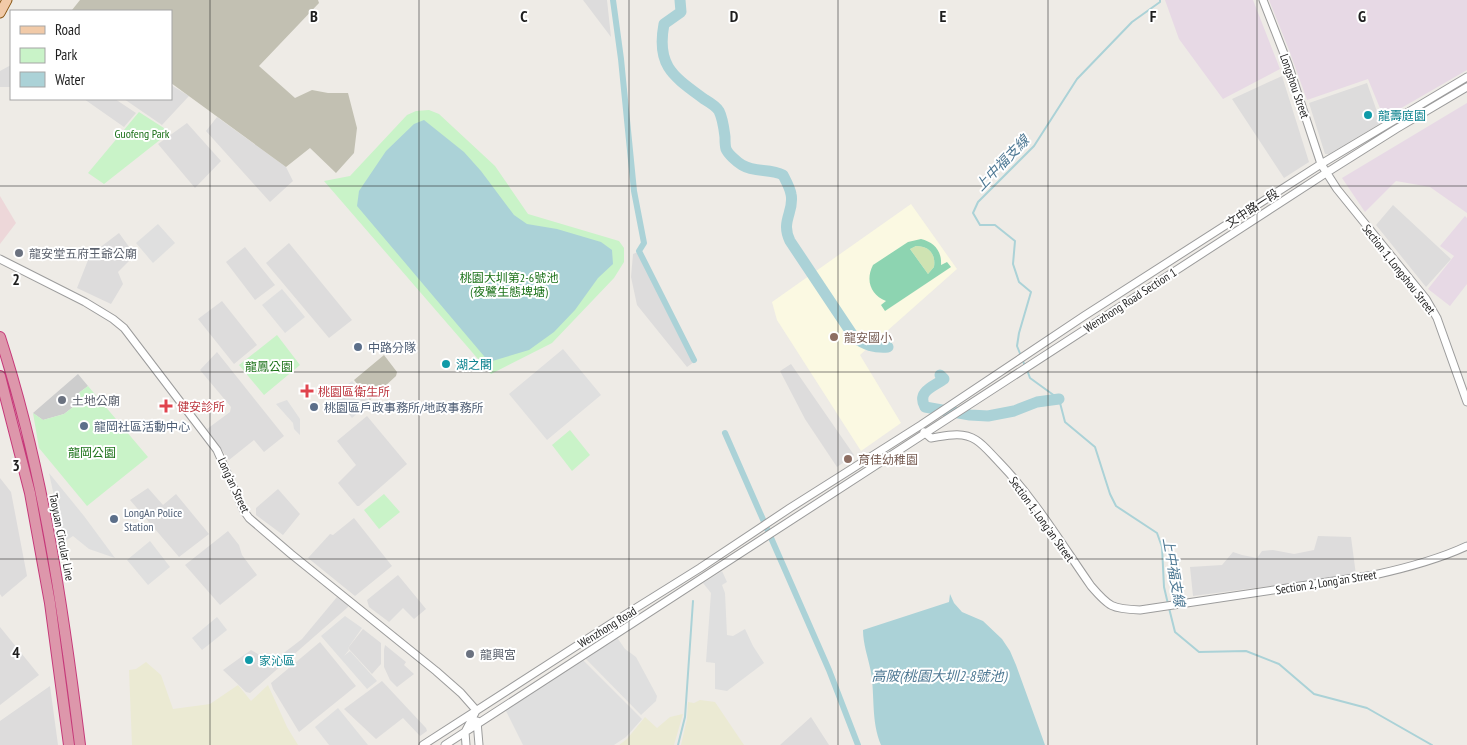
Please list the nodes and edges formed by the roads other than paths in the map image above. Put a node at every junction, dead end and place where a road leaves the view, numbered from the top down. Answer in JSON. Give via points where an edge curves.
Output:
{"nodes":[{"id":1,"x":6,"y":0,"type":"edge"},
{"id":2,"x":1263,"y":0,"type":"edge"},
{"id":3,"x":0,"y":13,"type":"edge"},
{"id":4,"x":1467,"y":77,"type":"edge"},
{"id":5,"x":1457,"y":82,"type":"junction"},
{"id":6,"x":1464,"y":89,"type":"edge"},
{"id":7,"x":1321,"y":164,"type":"junction"},
{"id":8,"x":1326,"y":173,"type":"junction"},
{"id":9,"x":0,"y":259,"type":"edge"},
{"id":10,"x":1159,"y":268,"type":"junction"},
{"id":11,"x":1165,"y":277,"type":"junction"},
{"id":12,"x":0,"y":337,"type":"edge"},
{"id":13,"x":0,"y":376,"type":"edge"},
{"id":14,"x":1467,"y":402,"type":"edge"},
{"id":15,"x":923,"y":424,"type":"junction"},
{"id":16,"x":925,"y":434,"type":"junction"},
{"id":17,"x":795,"y":518,"type":"joint"},
{"id":18,"x":1467,"y":546,"type":"edge"},
{"id":19,"x":700,"y":568,"type":"junction"},
{"id":20,"x":705,"y":576,"type":"junction"},
{"id":21,"x":1182,"y":604,"type":"joint"},
{"id":22,"x":476,"y":710,"type":"junction"},
{"id":23,"x":477,"y":724,"type":"junction"},
{"id":24,"x":465,"y":732,"type":"junction"},
{"id":25,"x":69,"y":745,"type":"edge"},
{"id":26,"x":80,"y":745,"type":"edge"},
{"id":27,"x":423,"y":745,"type":"edge"},
{"id":28,"x":445,"y":745,"type":"edge"},
{"id":29,"x":466,"y":745,"type":"edge"},
{"id":30,"x":479,"y":745,"type":"edge"}],
"edges":[{"from":1,"to":3,"type":"main road"},
{"from":2,"to":7,"type":"street","name":"Longshou Street"},
{"from":4,"to":5,"type":"street","name":"文中路一段"},
{"from":5,"to":6,"type":"street"},
{"from":5,"to":7,"type":"street","name":"文中路一段"},
{"from":6,"to":8,"type":"street","name":"Wenzhong Road Section 1"},
{"from":7,"to":8,"type":"street","name":"Longshou Street"},
{"from":7,"to":10,"type":"street","name":"文中路一段"},
{"from":8,"to":11,"type":"street","name":"Wenzhong Road Section 1"},
{"from":8,"to":14,"type":"street","name":"Section 1, Longshou Street","via":[[1426,299],[1437,318]]},
{"from":9,"to":22,"type":"street","name":"Long'an Street","via":[[85,302],[124,328],[217,450],[249,518],[436,671]]},
{"from":10,"to":11,"type":"street"},
{"from":10,"to":15,"type":"street","name":"文中路一段"},
{"from":11,"to":16,"type":"street","name":"Wenzhong Road Section 1"},
{"from":12,"to":26,"type":"highway","name":"Taoyuan Circular Line","via":[[22,409],[54,560]]},
{"from":13,"to":25,"type":"highway","name":"Taoyuan Circular Line","via":[[30,493],[50,603]]},
{"from":15,"to":16,"type":"street"},
{"from":15,"to":19,"type":"street","name":"Wenzhong Road"},
{"from":16,"to":17,"type":"street","name":"Wenzhong Road Section 1"},
{"from":16,"to":21,"type":"street","name":"Section 1, Long'an Street","via":[[931,438],[966,436],[988,451],[1026,492],[1091,586],[1112,607],[1140,610]]},
{"from":17,"to":20,"type":"street","name":"Wenzhong Road"},
{"from":18,"to":21,"type":"street","name":"Section 2, Long'an Street","via":[[1407,568],[1374,575]]},
{"from":19,"to":20,"type":"street"},
{"from":19,"to":22,"type":"street","name":"Wenzhong Road"},
{"from":20,"to":23,"type":"street","name":"Wenzhong Road"},
{"from":22,"to":23,"type":"street"},
{"from":22,"to":24,"type":"street"},
{"from":22,"to":27,"type":"street","name":"Wenzhong Road"},
{"from":23,"to":24,"type":"street","name":"Wenzhong Road"},
{"from":23,"to":30,"type":"street"},
{"from":24,"to":28,"type":"street","name":"Wenzhong Road"},
{"from":24,"to":29,"type":"street"}]}
